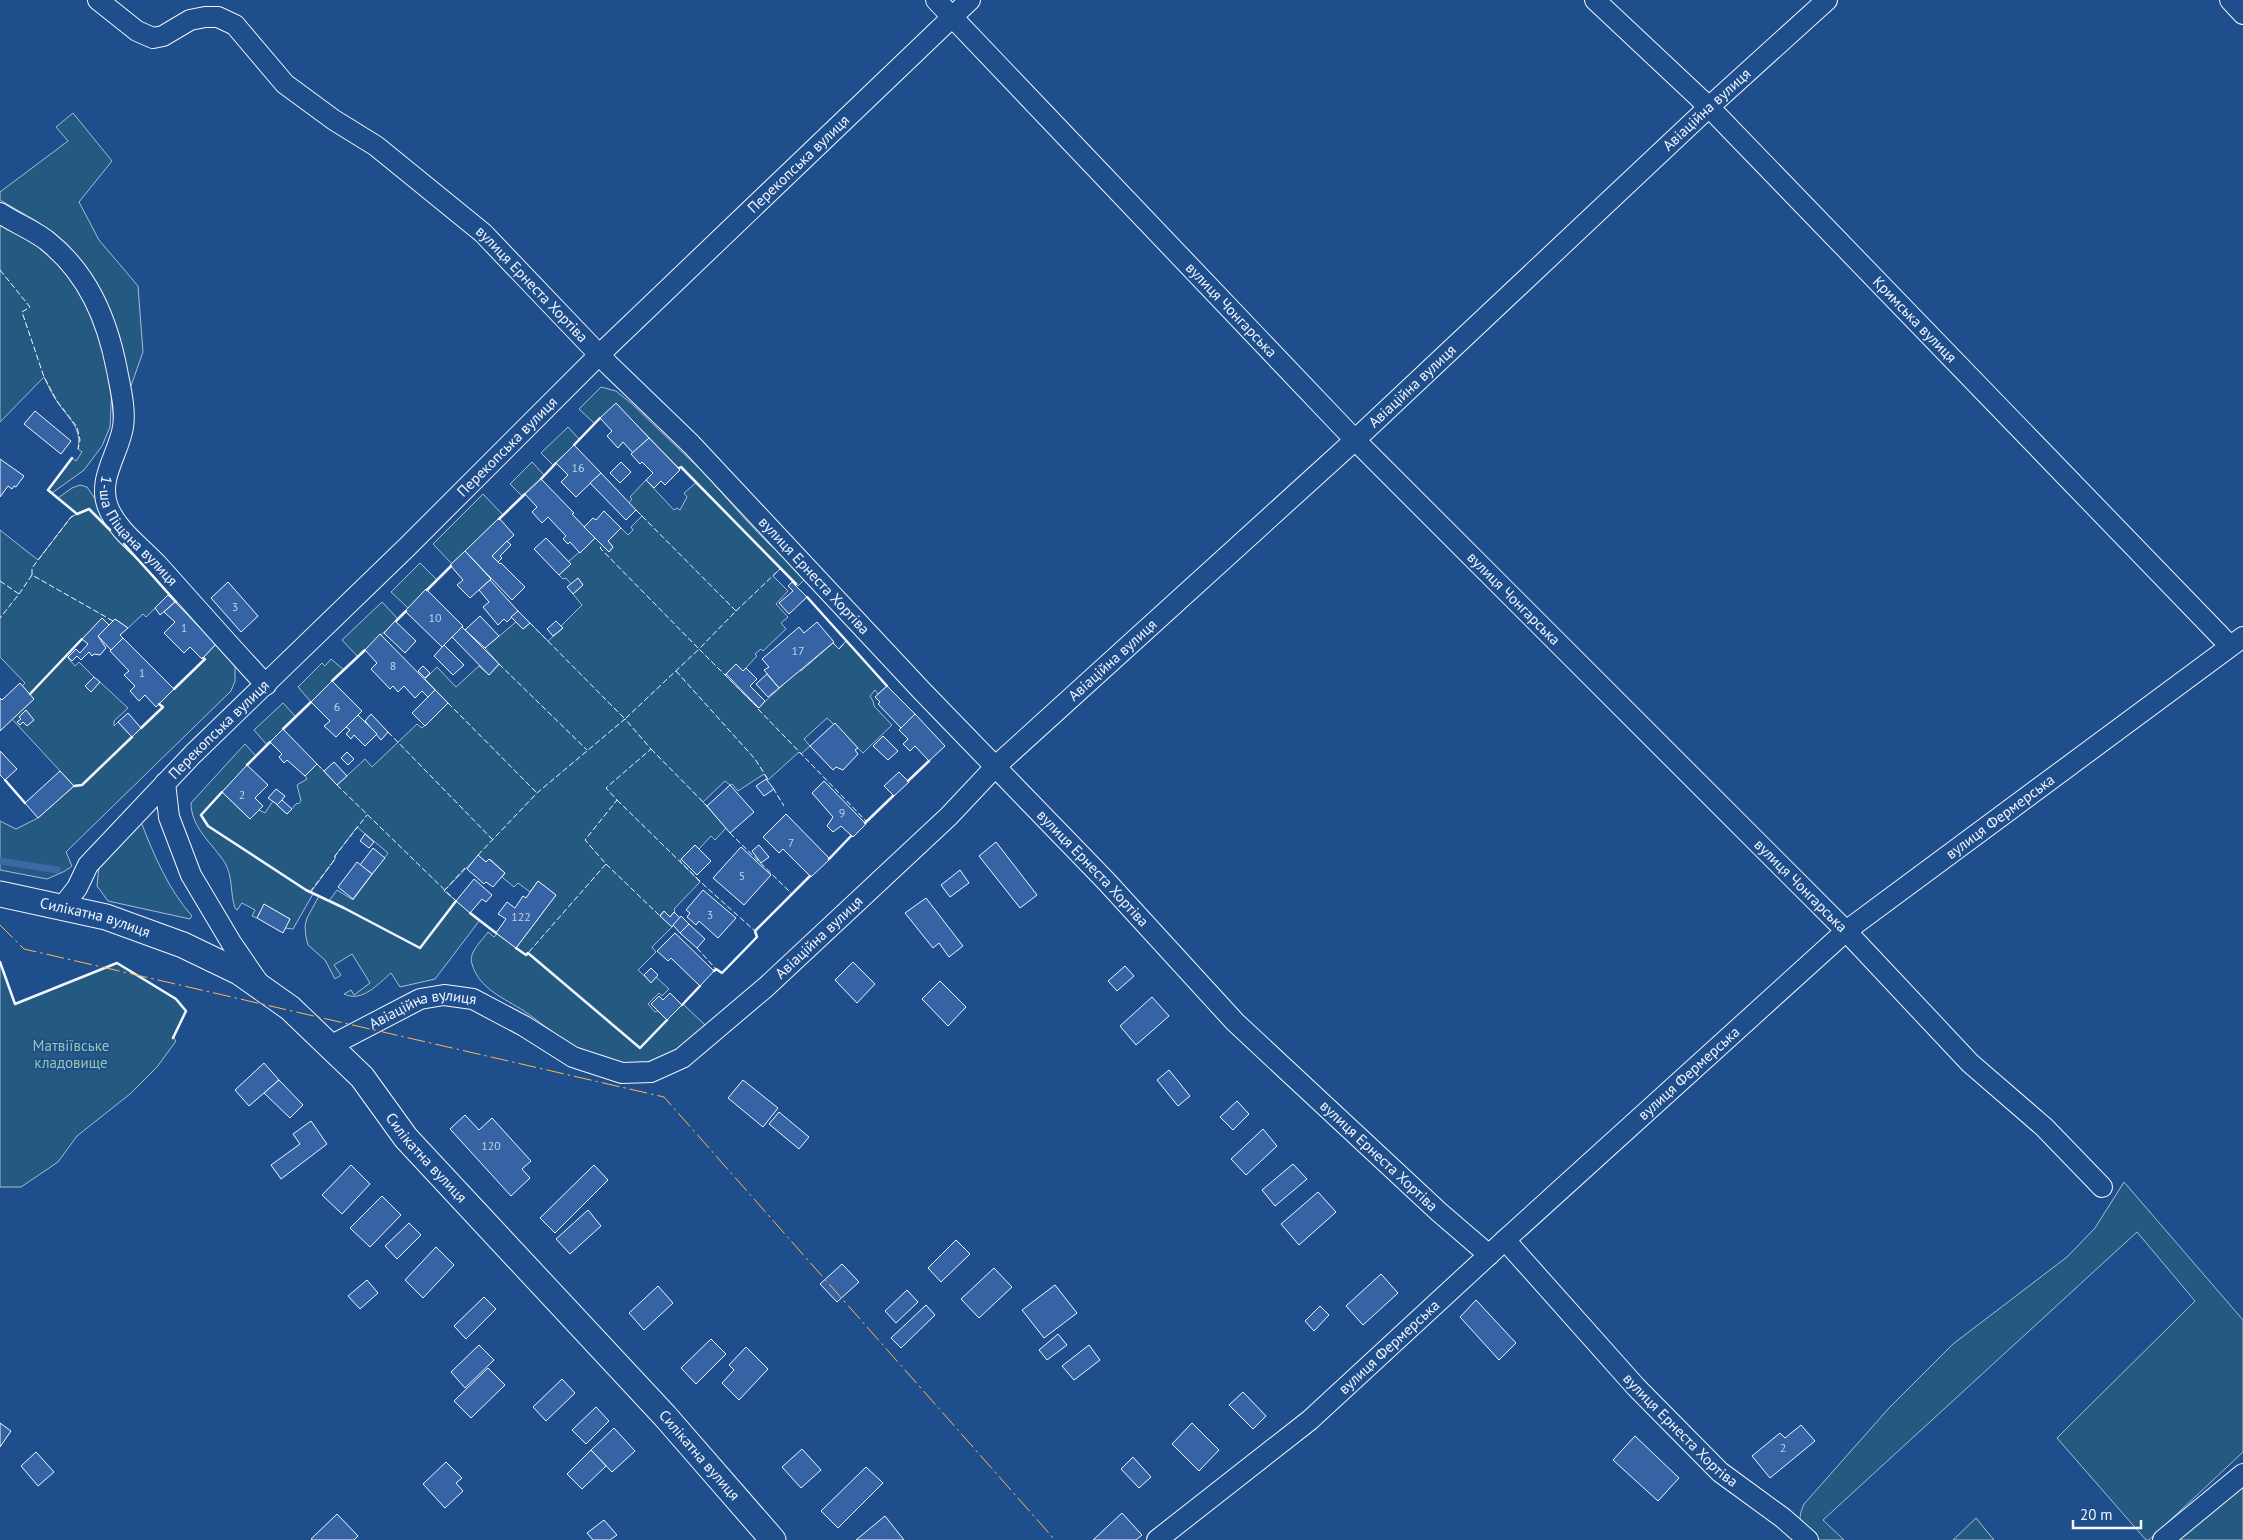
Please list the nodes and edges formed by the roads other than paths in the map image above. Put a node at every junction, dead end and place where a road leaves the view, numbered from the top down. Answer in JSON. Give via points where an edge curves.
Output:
{"nodes":[{"id":1,"x":98,"y":0,"type":"edge"},
{"id":2,"x":936,"y":0,"type":"edge"},
{"id":3,"x":970,"y":0,"type":"edge"},
{"id":4,"x":1595,"y":0,"type":"edge"},
{"id":5,"x":1827,"y":0,"type":"edge"},
{"id":6,"x":2230,"y":0,"type":"edge"},
{"id":7,"x":2243,"y":14,"type":"edge"},
{"id":8,"x":953,"y":17,"type":"junction"},
{"id":9,"x":1709,"y":107,"type":"junction"},
{"id":10,"x":0,"y":213,"type":"edge"},
{"id":11,"x":600,"y":354,"type":"junction"},
{"id":12,"x":1355,"y":440,"type":"junction"},
{"id":13,"x":2236,"y":641,"type":"edge"},
{"id":14,"x":266,"y":685,"type":"junction"},
{"id":15,"x":996,"y":766,"type":"junction"},
{"id":16,"x":164,"y":783,"type":"junction"},
{"id":17,"x":0,"y":894,"type":"edge"},
{"id":18,"x":62,"y":907,"type":"junction"},
{"id":19,"x":1846,"y":931,"type":"junction"},
{"id":20,"x":261,"y":986,"type":"junction"},
{"id":21,"x":330,"y":1046,"type":"junction"},
{"id":22,"x":2102,"y":1187,"type":"dead end"},
{"id":23,"x":1505,"y":1240,"type":"junction"},
{"id":24,"x":1489,"y":1255,"type":"junction"},
{"id":25,"x":2243,"y":1474,"type":"edge"},
{"id":26,"x":773,"y":1540,"type":"edge"},
{"id":27,"x":1157,"y":1540,"type":"edge"},
{"id":28,"x":1808,"y":1540,"type":"edge"},
{"id":29,"x":2163,"y":1540,"type":"edge"}],
"edges":[{"from":1,"to":11,"type":"street","name":"вулиця Ернеста Хортіва","via":[[137,31],[153,38],[163,36],[190,20],[205,17],[218,17],[235,25],[285,84],[376,146],[483,233]]},
{"from":2,"to":8,"type":"street","name":"вулиця Чонгарська"},
{"from":3,"to":8,"type":"street","name":"Перекопська вулиця"},
{"from":4,"to":9,"type":"street","name":"Кримська вулиця"},
{"from":5,"to":9,"type":"street","name":"Авіаційна вулиця"},
{"from":6,"to":7,"type":"street"},
{"from":8,"to":11,"type":"street","name":"Перекопська вулиця"},
{"from":8,"to":12,"type":"street","name":"вулиця Чонгарська"},
{"from":9,"to":12,"type":"street","name":"Авіаційна вулиця"},
{"from":9,"to":13,"type":"street","name":"Кримська вулиця"},
{"from":10,"to":14,"type":"street","name":"1-ша Піщана вулиця","via":[[47,241],[87,285],[104,320],[123,415],[120,440],[105,481],[107,505],[116,523]]},
{"from":11,"to":14,"type":"street","name":"Перекопська вулиця"},
{"from":11,"to":15,"type":"street","name":"вулиця Ернеста Хортіва","via":[[691,444]]},
{"from":12,"to":15,"type":"street","name":"Авіаційна вулиця"},
{"from":12,"to":19,"type":"street","name":"вулиця Чонгарська"},
{"from":13,"to":19,"type":"street","name":"вулиця Фермерська"},
{"from":14,"to":16,"type":"street","name":"Перекопська вулиця"},
{"from":15,"to":21,"type":"street","name":"Авіаційна вулиця","via":[[948,816],[766,987],[682,1058],[651,1072],[622,1073],[573,1057],[473,999],[444,995],[420,1000]]},
{"from":15,"to":24,"type":"street","name":"вулиця Ернеста Хортіва","via":[[1235,1022]]},
{"from":16,"to":18,"type":"street","name":"Перекопська вулиця","via":[[88,865],[77,888]]},
{"from":16,"to":20,"type":"street","via":[[169,817],[191,875]]},
{"from":17,"to":18,"type":"street","name":"Силікатна вулиця"},
{"from":18,"to":20,"type":"street","name":"Силікатна вулиця","via":[[106,917],[183,944]]},
{"from":19,"to":22,"type":"street","name":"вулиця Чонгарська","via":[[1970,1063],[2044,1127]]},
{"from":19,"to":23,"type":"street","name":"вулиця Фермерська"},
{"from":20,"to":21,"type":"street","name":"Силікатна вулиця"},
{"from":21,"to":26,"type":"street","name":"Силікатна вулиця","via":[[362,1077],[406,1138],[665,1416]]},
{"from":23,"to":24,"type":"street","name":"вулиця Фермерська"},
{"from":23,"to":28,"type":"street","name":"вулиця Ернеста Хортіва","via":[[1636,1387],[1720,1472]]},
{"from":24,"to":27,"type":"street","name":"вулиця Фермерська","via":[[1310,1420]]},
{"from":25,"to":29,"type":"street"}]}
